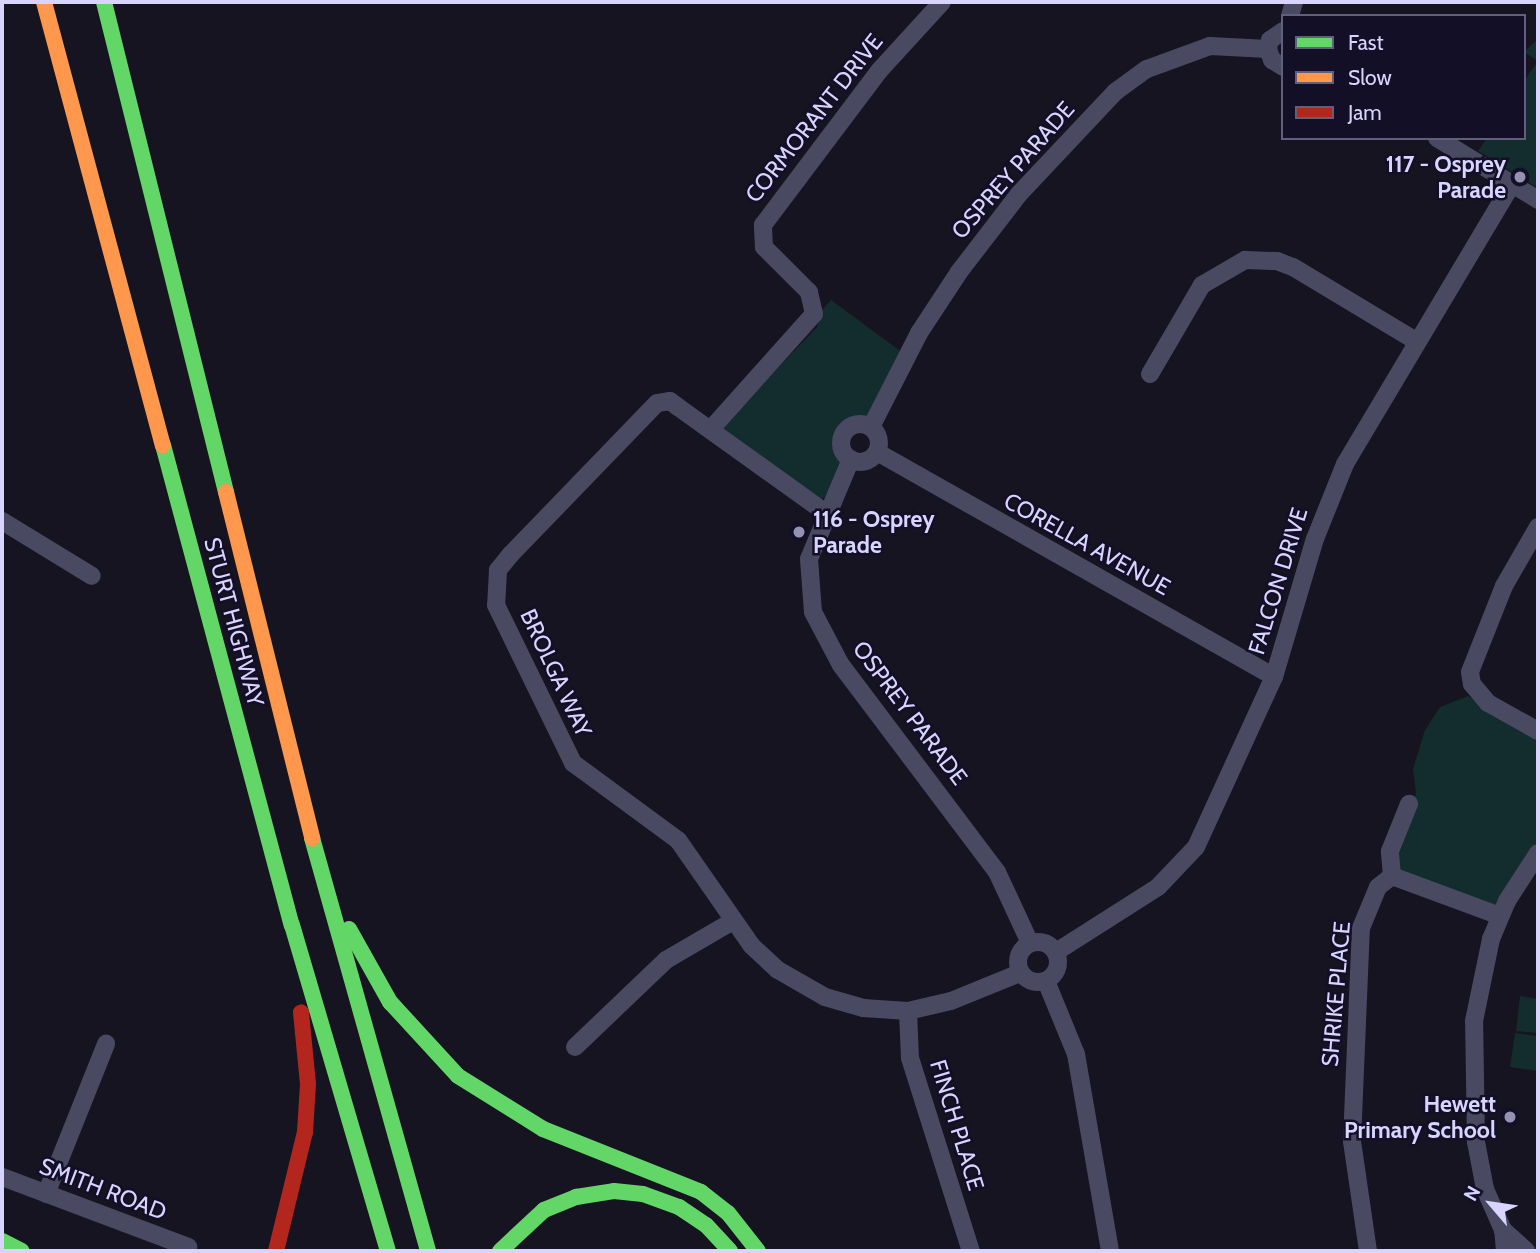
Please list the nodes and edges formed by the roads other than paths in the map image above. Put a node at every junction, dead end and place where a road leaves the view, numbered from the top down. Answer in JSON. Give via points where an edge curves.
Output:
{"nodes":[{"id":1,"x":44,"y":2,"type":"edge"},
{"id":2,"x":104,"y":2,"type":"edge"},
{"id":3,"x":942,"y":2,"type":"edge"},
{"id":4,"x":1281,"y":33,"type":"edge"},
{"id":5,"x":1268,"y":48,"type":"junction"},
{"id":6,"x":1281,"y":65,"type":"edge"},
{"id":7,"x":1440,"y":140,"type":"edge"},
{"id":8,"x":1511,"y":185,"type":"junction"},
{"id":9,"x":1538,"y":200,"type":"edge"},
{"id":10,"x":1416,"y":341,"type":"junction"},
{"id":11,"x":1150,"y":374,"type":"dead end"},
{"id":12,"x":871,"y":426,"type":"junction"},
{"id":13,"x":711,"y":429,"type":"junction"},
{"id":14,"x":877,"y":452,"type":"junction"},
{"id":15,"x":851,"y":459,"type":"junction"},
{"id":16,"x":826,"y":513,"type":"junction"},
{"id":17,"x":2,"y":521,"type":"edge"},
{"id":18,"x":1538,"y":527,"type":"edge"},
{"id":19,"x":92,"y":576,"type":"dead end"},
{"id":20,"x":1274,"y":677,"type":"junction"},
{"id":21,"x":1538,"y":731,"type":"edge"},
{"id":22,"x":1409,"y":804,"type":"dead end"},
{"id":23,"x":1538,"y":853,"type":"edge"},
{"id":24,"x":318,"y":864,"type":"junction"},
{"id":25,"x":1392,"y":876,"type":"junction"},
{"id":26,"x":1500,"y":916,"type":"junction"},
{"id":27,"x":733,"y":921,"type":"junction"},
{"id":28,"x":292,"y":925,"type":"junction"},
{"id":29,"x":1030,"y":943,"type":"junction"},
{"id":30,"x":1056,"y":952,"type":"junction"},
{"id":31,"x":1020,"y":973,"type":"junction"},
{"id":32,"x":1046,"y":981,"type":"junction"},
{"id":33,"x":908,"y":1011,"type":"junction"},
{"id":34,"x":106,"y":1044,"type":"dead end"},
{"id":35,"x":575,"y":1047,"type":"dead end"},
{"id":36,"x":2,"y":1177,"type":"edge"},
{"id":37,"x":46,"y":1194,"type":"junction"},
{"id":38,"x":1503,"y":1230,"type":"junction"},
{"id":39,"x":2,"y":1241,"type":"edge"},
{"id":40,"x":188,"y":1247,"type":"dead end"},
{"id":41,"x":22,"y":1251,"type":"edge"},
{"id":42,"x":276,"y":1251,"type":"edge"},
{"id":43,"x":388,"y":1251,"type":"edge"},
{"id":44,"x":428,"y":1251,"type":"edge"},
{"id":45,"x":500,"y":1251,"type":"edge"},
{"id":46,"x":730,"y":1251,"type":"edge"},
{"id":47,"x":758,"y":1251,"type":"edge"},
{"id":48,"x":971,"y":1251,"type":"edge"},
{"id":49,"x":1110,"y":1251,"type":"edge"},
{"id":50,"x":1368,"y":1251,"type":"edge"},
{"id":51,"x":1505,"y":1251,"type":"edge"},
{"id":52,"x":1526,"y":1251,"type":"edge"}],
"edges":[{"from":1,"to":28,"type":"highway","name":"STURT HIGHWAY"},
{"from":2,"to":24,"type":"highway","name":"STURT HIGHWAY"},
{"from":3,"to":13,"type":"street","name":"CORMORANT DRIVE","via":[[879,71],[763,225],[764,247],[808,292],[814,314]]},
{"from":4,"to":5,"type":"street","via":[[1270,40]]},
{"from":5,"to":6,"type":"street","via":[[1272,60]]},
{"from":5,"to":12,"type":"street","name":"OSPREY PARADE","via":[[1210,47],[1147,69],[1115,92],[1019,194],[959,272],[919,333]]},
{"from":7,"to":8,"type":"street"},
{"from":8,"to":9,"type":"street"},
{"from":8,"to":10,"type":"street","name":"FALCON DRIVE"},
{"from":10,"to":11,"type":"street","via":[[1293,267],[1277,261],[1245,260],[1202,285]]},
{"from":10,"to":20,"type":"street","name":"FALCON DRIVE","via":[[1333,489]]},
{"from":12,"to":14,"type":"street","via":[[879,438]]},
{"from":12,"to":15,"type":"street","via":[[856,424],[844,433],[842,447]]},
{"from":13,"to":16,"type":"street","name":"BROLGA WAY"},
{"from":13,"to":27,"type":"street","name":"BROLGA WAY","via":[[670,401],[650,407],[511,554],[498,570],[494,597],[573,763],[678,840]]},
{"from":14,"to":15,"type":"street","via":[[862,462]]},
{"from":14,"to":20,"type":"street","name":"CORELLA AVENUE"},
{"from":15,"to":16,"type":"street","name":"OSPREY PARADE"},
{"from":16,"to":29,"type":"street","name":"OSPREY PARADE","via":[[809,559],[818,624],[841,665],[997,872]]},
{"from":17,"to":19,"type":"street"},
{"from":18,"to":21,"type":"street","via":[[1504,586],[1470,672],[1472,684],[1488,703]]},
{"from":20,"to":30,"type":"street","name":"FALCON DRIVE","via":[[1186,861],[1158,887]]},
{"from":22,"to":25,"type":"street","via":[[1390,851]]},
{"from":23,"to":26,"type":"street"},
{"from":24,"to":44,"type":"highway","name":"STURT HIGHWAY"},
{"from":24,"to":47,"type":"highway","via":[[375,980],[444,1064],[523,1119],[701,1192],[728,1213]]},
{"from":25,"to":26,"type":"street"},
{"from":25,"to":50,"type":"street","name":"SHRIKE PLACE","via":[[1378,887],[1361,928],[1354,1032],[1352,1141]]},
{"from":26,"to":38,"type":"street","via":[[1478,988],[1472,1060],[1476,1142],[1485,1189]]},
{"from":27,"to":33,"type":"street","name":"BROLGA WAY","via":[[752,946],[801,986],[863,1008]]},
{"from":27,"to":35,"type":"street","via":[[666,960]]},
{"from":28,"to":42,"type":"highway","via":[[305,1036],[307,1105],[300,1160]]},
{"from":28,"to":43,"type":"highway","name":"STURT HIGHWAY"},
{"from":29,"to":30,"type":"street","via":[[1040,942]]},
{"from":29,"to":31,"type":"street","via":[[1017,961]]},
{"from":30,"to":32,"type":"street","via":[[1055,974]]},
{"from":31,"to":32,"type":"street","via":[[1027,980]]},
{"from":31,"to":33,"type":"street","name":"BROLGA WAY","via":[[951,1001]]},
{"from":32,"to":49,"type":"street","via":[[1076,1054]]},
{"from":33,"to":48,"type":"street","name":"FINCH PLACE","via":[[910,1058]]},
{"from":34,"to":37,"type":"street"},
{"from":36,"to":37,"type":"street","name":"SMITH ROAD"},
{"from":37,"to":40,"type":"street","name":"SMITH ROAD"},
{"from":38,"to":51,"type":"street"},
{"from":38,"to":52,"type":"street"},
{"from":39,"to":41,"type":"highway"},
{"from":45,"to":46,"type":"highway","via":[[544,1210],[576,1197],[614,1191],[643,1194],[679,1207],[706,1225]]}]}
